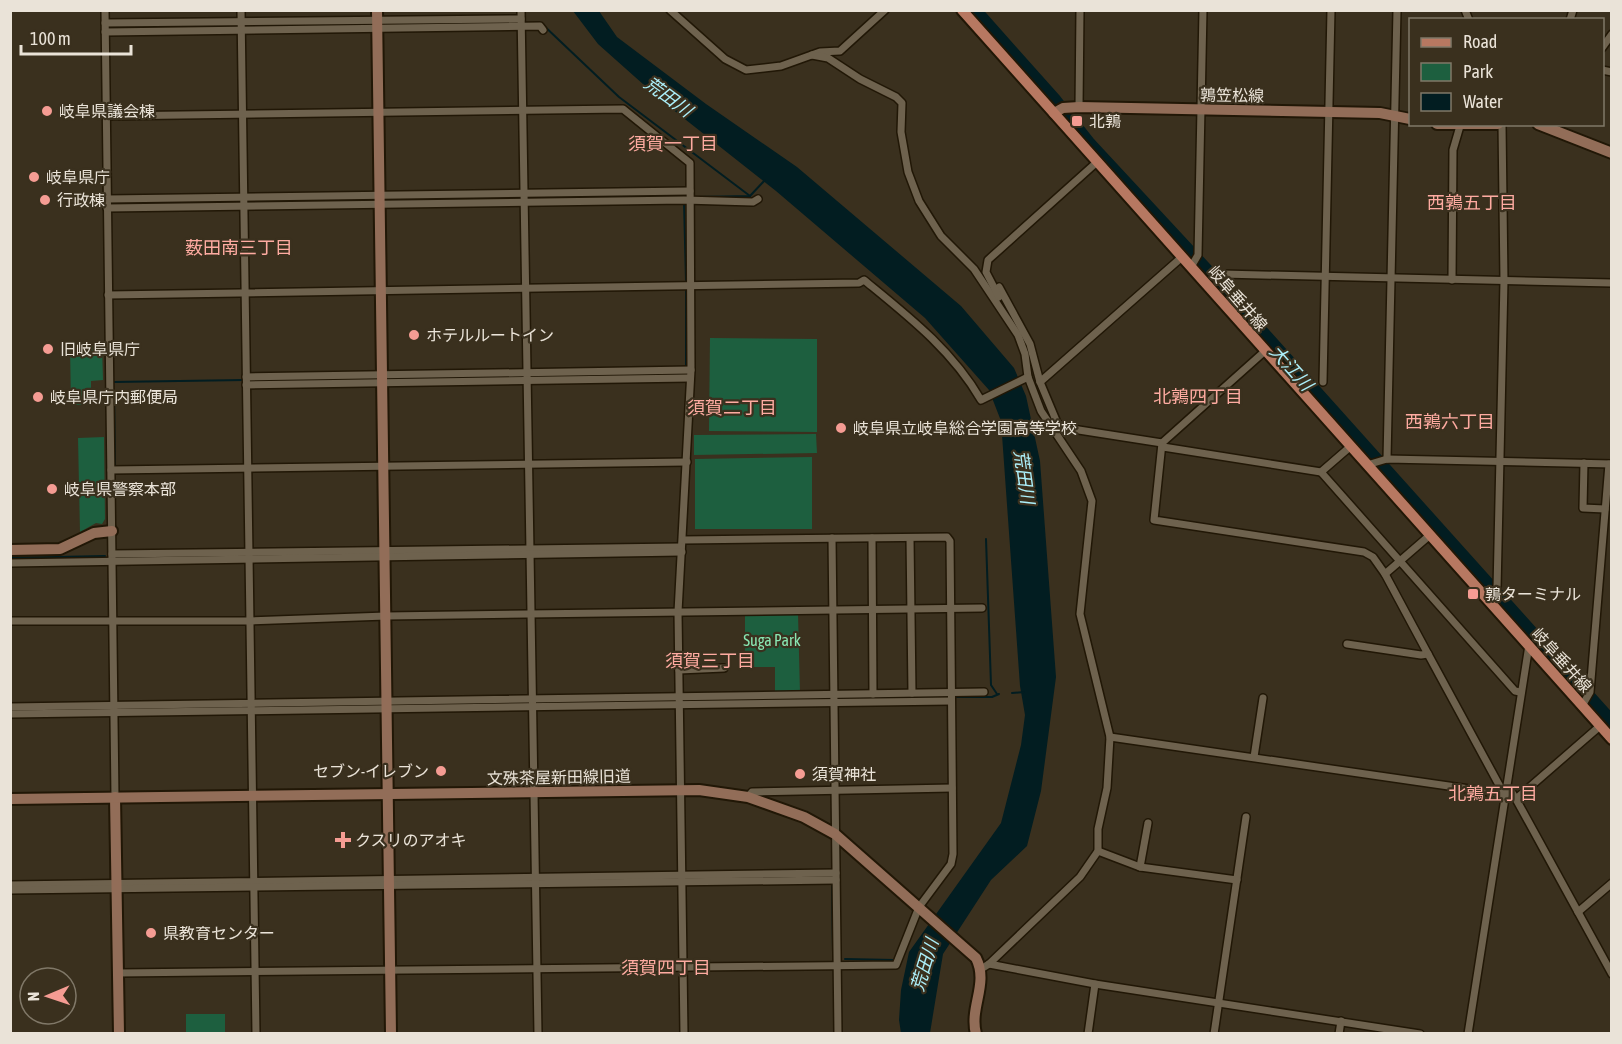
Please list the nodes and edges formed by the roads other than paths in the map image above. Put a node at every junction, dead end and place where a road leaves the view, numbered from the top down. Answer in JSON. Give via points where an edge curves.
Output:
{"nodes":[{"id":1,"x":105,"y":10,"type":"edge"},
{"id":2,"x":241,"y":10,"type":"edge"},
{"id":3,"x":521,"y":10,"type":"edge"},
{"id":4,"x":670,"y":10,"type":"edge"},
{"id":5,"x":885,"y":10,"type":"edge"},
{"id":6,"x":962,"y":10,"type":"edge"},
{"id":7,"x":1080,"y":10,"type":"edge"},
{"id":8,"x":1203,"y":10,"type":"edge"},
{"id":9,"x":1331,"y":10,"type":"edge"},
{"id":10,"x":1397,"y":10,"type":"edge"},
{"id":11,"x":377,"y":20,"type":"edge"},
{"id":12,"x":242,"y":22,"type":"junction"},
{"id":13,"x":105,"y":23,"type":"junction"},
{"id":14,"x":521,"y":23,"type":"junction"},
{"id":15,"x":242,"y":30,"type":"junction"},
{"id":16,"x":543,"y":30,"type":"dead end"},
{"id":17,"x":105,"y":32,"type":"junction"},
{"id":18,"x":812,"y":55,"type":"junction"},
{"id":19,"x":1079,"y":107,"type":"junction"},
{"id":20,"x":524,"y":110,"type":"junction"},
{"id":21,"x":1058,"y":110,"type":"junction"},
{"id":22,"x":1202,"y":110,"type":"junction"},
{"id":23,"x":379,"y":112,"type":"junction"},
{"id":24,"x":1328,"y":112,"type":"junction"},
{"id":25,"x":243,"y":114,"type":"junction"},
{"id":26,"x":106,"y":116,"type":"junction"},
{"id":27,"x":1395,"y":116,"type":"junction"},
{"id":28,"x":1409,"y":119,"type":"edge"},
{"id":29,"x":1460,"y":126,"type":"edge"},
{"id":30,"x":1500,"y":126,"type":"edge"},
{"id":31,"x":1543,"y":126,"type":"edge"},
{"id":32,"x":1611,"y":153,"type":"edge"},
{"id":33,"x":1097,"y":162,"type":"junction"},
{"id":34,"x":690,"y":191,"type":"junction"},
{"id":35,"x":524,"y":194,"type":"junction"},
{"id":36,"x":244,"y":197,"type":"junction"},
{"id":37,"x":107,"y":199,"type":"junction"},
{"id":38,"x":758,"y":199,"type":"dead end"},
{"id":39,"x":380,"y":200,"type":"junction"},
{"id":40,"x":690,"y":201,"type":"junction"},
{"id":41,"x":524,"y":202,"type":"junction"},
{"id":42,"x":244,"y":207,"type":"junction"},
{"id":43,"x":107,"y":208,"type":"junction"},
{"id":44,"x":1182,"y":257,"type":"junction"},
{"id":45,"x":1192,"y":265,"type":"junction"},
{"id":46,"x":986,"y":267,"type":"junction"},
{"id":47,"x":1222,"y":274,"type":"dead end"},
{"id":48,"x":1325,"y":277,"type":"junction"},
{"id":49,"x":1391,"y":278,"type":"junction"},
{"id":50,"x":1452,"y":280,"type":"junction"},
{"id":51,"x":1504,"y":281,"type":"junction"},
{"id":52,"x":1611,"y":283,"type":"edge"},
{"id":53,"x":692,"y":284,"type":"junction"},
{"id":54,"x":525,"y":287,"type":"junction"},
{"id":55,"x":381,"y":289,"type":"junction"},
{"id":56,"x":245,"y":291,"type":"junction"},
{"id":57,"x":108,"y":295,"type":"junction"},
{"id":58,"x":1002,"y":308,"type":"junction"},
{"id":59,"x":1265,"y":351,"type":"junction"},
{"id":60,"x":691,"y":374,"type":"junction"},
{"id":61,"x":527,"y":376,"type":"junction"},
{"id":62,"x":382,"y":378,"type":"junction"},
{"id":63,"x":1025,"y":379,"type":"junction"},
{"id":64,"x":246,"y":381,"type":"junction"},
{"id":65,"x":1040,"y":382,"type":"junction"},
{"id":66,"x":1323,"y":382,"type":"dead end"},
{"id":67,"x":1036,"y":398,"type":"junction"},
{"id":68,"x":1058,"y":424,"type":"junction"},
{"id":69,"x":1162,"y":445,"type":"junction"},
{"id":70,"x":1351,"y":446,"type":"junction"},
{"id":71,"x":1387,"y":459,"type":"junction"},
{"id":72,"x":687,"y":462,"type":"junction"},
{"id":73,"x":1372,"y":462,"type":"junction"},
{"id":74,"x":1500,"y":462,"type":"junction"},
{"id":75,"x":528,"y":463,"type":"junction"},
{"id":76,"x":1584,"y":463,"type":"junction"},
{"id":77,"x":1610,"y":464,"type":"edge"},
{"id":78,"x":383,"y":465,"type":"junction"},
{"id":79,"x":247,"y":469,"type":"junction"},
{"id":80,"x":111,"y":470,"type":"junction"},
{"id":81,"x":1321,"y":472,"type":"junction"},
{"id":82,"x":1605,"y":509,"type":"junction"},
{"id":83,"x":112,"y":531,"type":"junction"},
{"id":84,"x":1430,"y":536,"type":"junction"},
{"id":85,"x":832,"y":538,"type":"junction"},
{"id":86,"x":872,"y":538,"type":"junction"},
{"id":87,"x":910,"y":538,"type":"junction"},
{"id":88,"x":682,"y":547,"type":"junction"},
{"id":89,"x":10,"y":550,"type":"edge"},
{"id":90,"x":528,"y":552,"type":"junction"},
{"id":91,"x":384,"y":554,"type":"junction"},
{"id":92,"x":112,"y":557,"type":"junction"},
{"id":93,"x":249,"y":557,"type":"junction"},
{"id":94,"x":1399,"y":562,"type":"junction"},
{"id":95,"x":10,"y":563,"type":"edge"},
{"id":96,"x":1385,"y":574,"type":"junction"},
{"id":97,"x":1490,"y":599,"type":"junction"},
{"id":98,"x":951,"y":608,"type":"junction"},
{"id":99,"x":982,"y":608,"type":"dead end"},
{"id":100,"x":873,"y":609,"type":"junction"},
{"id":101,"x":911,"y":609,"type":"junction"},
{"id":102,"x":833,"y":610,"type":"junction"},
{"id":103,"x":678,"y":612,"type":"junction"},
{"id":104,"x":531,"y":614,"type":"junction"},
{"id":105,"x":386,"y":616,"type":"junction"},
{"id":106,"x":113,"y":620,"type":"junction"},
{"id":107,"x":10,"y":621,"type":"edge"},
{"id":108,"x":249,"y":621,"type":"junction"},
{"id":109,"x":1347,"y":644,"type":"dead end"},
{"id":110,"x":1529,"y":645,"type":"junction"},
{"id":111,"x":1428,"y":654,"type":"junction"},
{"id":112,"x":724,"y":668,"type":"dead end"},
{"id":113,"x":679,"y":670,"type":"junction"},
{"id":114,"x":951,"y":692,"type":"junction"},
{"id":115,"x":984,"y":692,"type":"dead end"},
{"id":116,"x":1520,"y":692,"type":"junction"},
{"id":117,"x":912,"y":693,"type":"junction"},
{"id":118,"x":873,"y":694,"type":"junction"},
{"id":119,"x":679,"y":696,"type":"junction"},
{"id":120,"x":834,"y":698,"type":"junction"},
{"id":121,"x":1263,"y":698,"type":"dead end"},
{"id":122,"x":531,"y":699,"type":"junction"},
{"id":123,"x":951,"y":701,"type":"junction"},
{"id":124,"x":1584,"y":704,"type":"junction"},
{"id":125,"x":387,"y":705,"type":"junction"},
{"id":126,"x":679,"y":705,"type":"junction"},
{"id":127,"x":10,"y":707,"type":"edge"},
{"id":128,"x":252,"y":707,"type":"junction"},
{"id":129,"x":531,"y":707,"type":"junction"},
{"id":130,"x":115,"y":709,"type":"junction"},
{"id":131,"x":10,"y":714,"type":"edge"},
{"id":132,"x":1600,"y":726,"type":"junction"},
{"id":133,"x":1110,"y":736,"type":"junction"},
{"id":134,"x":1611,"y":739,"type":"edge"},
{"id":135,"x":1254,"y":756,"type":"junction"},
{"id":136,"x":952,"y":788,"type":"junction"},
{"id":137,"x":834,"y":789,"type":"junction"},
{"id":138,"x":681,"y":790,"type":"junction"},
{"id":139,"x":1505,"y":791,"type":"junction"},
{"id":140,"x":534,"y":792,"type":"junction"},
{"id":141,"x":387,"y":793,"type":"junction"},
{"id":142,"x":253,"y":795,"type":"junction"},
{"id":143,"x":115,"y":797,"type":"junction"},
{"id":144,"x":748,"y":797,"type":"junction"},
{"id":145,"x":10,"y":799,"type":"edge"},
{"id":146,"x":1516,"y":799,"type":"junction"},
{"id":147,"x":1246,"y":817,"type":"dead end"},
{"id":148,"x":1148,"y":823,"type":"dead end"},
{"id":149,"x":836,"y":834,"type":"junction"},
{"id":150,"x":1098,"y":852,"type":"junction"},
{"id":151,"x":1140,"y":867,"type":"junction"},
{"id":152,"x":836,"y":877,"type":"junction"},
{"id":153,"x":682,"y":878,"type":"junction"},
{"id":154,"x":254,"y":880,"type":"junction"},
{"id":155,"x":534,"y":880,"type":"junction"},
{"id":156,"x":1237,"y":880,"type":"junction"},
{"id":157,"x":389,"y":882,"type":"junction"},
{"id":158,"x":1611,"y":883,"type":"edge"},
{"id":159,"x":10,"y":885,"type":"edge"},
{"id":160,"x":116,"y":886,"type":"junction"},
{"id":161,"x":254,"y":888,"type":"junction"},
{"id":162,"x":10,"y":890,"type":"edge"},
{"id":163,"x":921,"y":909,"type":"junction"},
{"id":164,"x":1578,"y":912,"type":"junction"},
{"id":165,"x":837,"y":964,"type":"junction"},
{"id":166,"x":683,"y":966,"type":"junction"},
{"id":167,"x":985,"y":967,"type":"junction"},
{"id":168,"x":536,"y":968,"type":"junction"},
{"id":169,"x":390,"y":970,"type":"junction"},
{"id":170,"x":255,"y":972,"type":"junction"},
{"id":171,"x":118,"y":973,"type":"junction"},
{"id":172,"x":1611,"y":974,"type":"edge"},
{"id":173,"x":1095,"y":984,"type":"junction"},
{"id":174,"x":1219,"y":1003,"type":"junction"},
{"id":175,"x":1341,"y":1021,"type":"junction"},
{"id":176,"x":119,"y":1034,"type":"edge"},
{"id":177,"x":256,"y":1034,"type":"edge"},
{"id":178,"x":392,"y":1034,"type":"edge"},
{"id":179,"x":538,"y":1034,"type":"edge"},
{"id":180,"x":684,"y":1034,"type":"edge"},
{"id":181,"x":838,"y":1034,"type":"edge"},
{"id":182,"x":976,"y":1034,"type":"edge"},
{"id":183,"x":1088,"y":1034,"type":"edge"},
{"id":184,"x":1214,"y":1034,"type":"edge"},
{"id":185,"x":1339,"y":1034,"type":"edge"},
{"id":186,"x":1420,"y":1034,"type":"edge"},
{"id":187,"x":1468,"y":1034,"type":"edge"}],
"edges":[{"from":1,"to":13,"type":"street"},
{"from":2,"to":12,"type":"street"},
{"from":3,"to":14,"type":"street"},
{"from":4,"to":18,"type":"street","via":[[725,59],[746,70],[781,66]]},
{"from":5,"to":18,"type":"street","via":[[840,51]]},
{"from":6,"to":21,"type":"main road","name":"岐阜垂井線"},
{"from":7,"to":19,"type":"street"},
{"from":8,"to":22,"type":"street"},
{"from":9,"to":24,"type":"street"},
{"from":10,"to":27,"type":"street"},
{"from":11,"to":12,"type":"street"},
{"from":11,"to":14,"type":"street"},
{"from":11,"to":15,"type":"street"},
{"from":11,"to":23,"type":"street"},
{"from":12,"to":13,"type":"street"},
{"from":12,"to":15,"type":"street"},
{"from":13,"to":17,"type":"street"},
{"from":14,"to":16,"type":"street"},
{"from":14,"to":20,"type":"street"},
{"from":15,"to":17,"type":"street"},
{"from":15,"to":25,"type":"street"},
{"from":17,"to":26,"type":"street"},
{"from":18,"to":58,"type":"street","via":[[828,58],[902,103],[901,132],[908,172],[919,201],[941,236],[974,269]]},
{"from":19,"to":21,"type":"street","name":"鶉笠松線"},
{"from":19,"to":22,"type":"street","name":"鶉笠松線"},
{"from":20,"to":23,"type":"street"},
{"from":20,"to":34,"type":"street","via":[[623,109],[690,163]]},
{"from":20,"to":35,"type":"street"},
{"from":21,"to":33,"type":"main road","name":"岐阜垂井線"},
{"from":22,"to":24,"type":"street","name":"鶉笠松線"},
{"from":22,"to":45,"type":"street","via":[[1198,255]]},
{"from":23,"to":25,"type":"street"},
{"from":23,"to":39,"type":"street"},
{"from":24,"to":27,"type":"street","name":"鶉笠松線"},
{"from":24,"to":48,"type":"street"},
{"from":25,"to":26,"type":"street"},
{"from":25,"to":36,"type":"street"},
{"from":26,"to":37,"type":"street"},
{"from":27,"to":28,"type":"street","name":"鶉笠松線"},
{"from":27,"to":49,"type":"street"},
{"from":29,"to":50,"type":"street","via":[[1454,150]]},
{"from":30,"to":51,"type":"street"},
{"from":31,"to":32,"type":"street"},
{"from":33,"to":44,"type":"main road","name":"岐阜垂井線"},
{"from":33,"to":46,"type":"street","via":[[988,260]]},
{"from":34,"to":35,"type":"street"},
{"from":34,"to":40,"type":"street"},
{"from":35,"to":39,"type":"street"},
{"from":35,"to":41,"type":"street"},
{"from":36,"to":37,"type":"street"},
{"from":36,"to":39,"type":"street"},
{"from":36,"to":42,"type":"street"},
{"from":37,"to":43,"type":"street"},
{"from":38,"to":40,"type":"street"},
{"from":39,"to":41,"type":"street"},
{"from":39,"to":42,"type":"street"},
{"from":39,"to":55,"type":"street"},
{"from":40,"to":41,"type":"street"},
{"from":40,"to":53,"type":"street"},
{"from":41,"to":54,"type":"street"},
{"from":42,"to":43,"type":"street"},
{"from":42,"to":56,"type":"street"},
{"from":43,"to":57,"type":"street"},
{"from":44,"to":45,"type":"main road","name":"岐阜垂井線"},
{"from":44,"to":65,"type":"street"},
{"from":45,"to":59,"type":"main road","name":"岐阜垂井線"},
{"from":46,"to":58,"type":"street"},
{"from":46,"to":65,"type":"street","via":[[1030,344]]},
{"from":47,"to":48,"type":"street"},
{"from":48,"to":49,"type":"street"},
{"from":48,"to":66,"type":"street"},
{"from":49,"to":50,"type":"street"},
{"from":49,"to":71,"type":"street"},
{"from":50,"to":51,"type":"street"},
{"from":51,"to":52,"type":"street"},
{"from":51,"to":74,"type":"street"},
{"from":53,"to":54,"type":"street"},
{"from":53,"to":60,"type":"street"},
{"from":53,"to":63,"type":"street","via":[[864,280],[938,343],[981,400]]},
{"from":54,"to":55,"type":"street"},
{"from":54,"to":61,"type":"street"},
{"from":55,"to":56,"type":"street"},
{"from":55,"to":62,"type":"street"},
{"from":56,"to":57,"type":"street"},
{"from":56,"to":64,"type":"street"},
{"from":57,"to":80,"type":"street"},
{"from":58,"to":63,"type":"street","via":[[1025,354]]},
{"from":59,"to":69,"type":"street"},
{"from":59,"to":70,"type":"main road","name":"岐阜垂井線"},
{"from":60,"to":61,"type":"street"},
{"from":60,"to":72,"type":"street"},
{"from":61,"to":62,"type":"street"},
{"from":61,"to":75,"type":"street"},
{"from":62,"to":64,"type":"street"},
{"from":62,"to":78,"type":"street"},
{"from":63,"to":67,"type":"street"},
{"from":64,"to":79,"type":"street"},
{"from":65,"to":68,"type":"street"},
{"from":67,"to":68,"type":"street"},
{"from":67,"to":133,"type":"street","via":[[1081,471],[1090,494],[1092,515],[1080,614]]},
{"from":68,"to":69,"type":"street"},
{"from":69,"to":81,"type":"street"},
{"from":69,"to":96,"type":"street","via":[[1154,520],[1364,552],[1373,557]]},
{"from":70,"to":73,"type":"main road","name":"岐阜垂井線"},
{"from":70,"to":81,"type":"street"},
{"from":71,"to":73,"type":"street"},
{"from":71,"to":74,"type":"street"},
{"from":72,"to":75,"type":"street"},
{"from":72,"to":88,"type":"street"},
{"from":73,"to":84,"type":"main road","name":"岐阜垂井線"},
{"from":74,"to":76,"type":"street"},
{"from":74,"to":97,"type":"street","via":[[1497,589]]},
{"from":75,"to":78,"type":"street"},
{"from":75,"to":90,"type":"street"},
{"from":76,"to":77,"type":"street"},
{"from":76,"to":82,"type":"street","via":[[1583,508]]},
{"from":77,"to":82,"type":"street"},
{"from":78,"to":79,"type":"street"},
{"from":78,"to":91,"type":"street"},
{"from":79,"to":80,"type":"street"},
{"from":79,"to":93,"type":"street"},
{"from":80,"to":83,"type":"street"},
{"from":81,"to":94,"type":"street"},
{"from":82,"to":124,"type":"street","via":[[1589,694]]},
{"from":83,"to":89,"type":"street","via":[[94,533],[60,549]]},
{"from":83,"to":92,"type":"street"},
{"from":84,"to":94,"type":"street"},
{"from":84,"to":97,"type":"main road","name":"岐阜垂井線"},
{"from":85,"to":86,"type":"street"},
{"from":85,"to":88,"type":"street"},
{"from":85,"to":102,"type":"street"},
{"from":86,"to":87,"type":"street"},
{"from":86,"to":100,"type":"street"},
{"from":87,"to":98,"type":"street","via":[[947,537],[950,541]]},
{"from":87,"to":101,"type":"street"},
{"from":88,"to":90,"type":"street"},
{"from":88,"to":103,"type":"street"},
{"from":90,"to":91,"type":"street"},
{"from":90,"to":104,"type":"street"},
{"from":91,"to":93,"type":"street"},
{"from":91,"to":105,"type":"street"},
{"from":92,"to":93,"type":"street"},
{"from":92,"to":95,"type":"street"},
{"from":92,"to":106,"type":"street"},
{"from":93,"to":108,"type":"street"},
{"from":94,"to":96,"type":"street"},
{"from":94,"to":116,"type":"street"},
{"from":96,"to":111,"type":"street"},
{"from":97,"to":110,"type":"main road","name":"岐阜垂井線"},
{"from":98,"to":99,"type":"street"},
{"from":98,"to":101,"type":"street"},
{"from":98,"to":114,"type":"street"},
{"from":100,"to":101,"type":"street"},
{"from":100,"to":102,"type":"street"},
{"from":100,"to":118,"type":"street"},
{"from":101,"to":117,"type":"street"},
{"from":102,"to":103,"type":"street"},
{"from":102,"to":120,"type":"street"},
{"from":103,"to":104,"type":"street"},
{"from":103,"to":113,"type":"street"},
{"from":104,"to":105,"type":"street"},
{"from":104,"to":122,"type":"street"},
{"from":105,"to":108,"type":"street"},
{"from":105,"to":125,"type":"street"},
{"from":106,"to":107,"type":"street"},
{"from":106,"to":108,"type":"street"},
{"from":106,"to":130,"type":"street"},
{"from":108,"to":128,"type":"street"},
{"from":109,"to":111,"type":"street"},
{"from":110,"to":116,"type":"street"},
{"from":110,"to":124,"type":"main road","name":"岐阜垂井線"},
{"from":111,"to":139,"type":"street"},
{"from":112,"to":113,"type":"street"},
{"from":113,"to":119,"type":"street"},
{"from":114,"to":115,"type":"street"},
{"from":114,"to":117,"type":"street"},
{"from":114,"to":123,"type":"street"},
{"from":116,"to":139,"type":"street"},
{"from":117,"to":118,"type":"street"},
{"from":118,"to":120,"type":"street"},
{"from":119,"to":120,"type":"street"},
{"from":119,"to":122,"type":"street"},
{"from":119,"to":126,"type":"street"},
{"from":120,"to":123,"type":"street"},
{"from":120,"to":126,"type":"street"},
{"from":120,"to":137,"type":"street"},
{"from":121,"to":135,"type":"street"},
{"from":122,"to":125,"type":"street"},
{"from":122,"to":129,"type":"street"},
{"from":123,"to":136,"type":"street"},
{"from":124,"to":132,"type":"main road","name":"岐阜垂井線"},
{"from":125,"to":128,"type":"street"},
{"from":125,"to":129,"type":"street"},
{"from":125,"to":141,"type":"street"},
{"from":126,"to":129,"type":"street"},
{"from":126,"to":138,"type":"street"},
{"from":127,"to":130,"type":"street"},
{"from":128,"to":130,"type":"street"},
{"from":128,"to":142,"type":"street"},
{"from":129,"to":140,"type":"street"},
{"from":130,"to":131,"type":"street"},
{"from":130,"to":143,"type":"street"},
{"from":132,"to":134,"type":"main road","name":"岐阜垂井線"},
{"from":132,"to":146,"type":"street"},
{"from":133,"to":135,"type":"street"},
{"from":133,"to":150,"type":"street","via":[[1110,766],[1098,829]]},
{"from":135,"to":139,"type":"street"},
{"from":136,"to":137,"type":"street"},
{"from":136,"to":163,"type":"street","via":[[951,864]]},
{"from":137,"to":144,"type":"street","via":[[752,792]]},
{"from":137,"to":149,"type":"street"},
{"from":138,"to":140,"type":"street","name":"文殊茶屋新田線旧道"},
{"from":138,"to":144,"type":"street","name":"文殊茶屋新田線旧道"},
{"from":138,"to":153,"type":"street"},
{"from":139,"to":146,"type":"street"},
{"from":139,"to":187,"type":"street"},
{"from":140,"to":141,"type":"street","name":"文殊茶屋新田線旧道"},
{"from":140,"to":155,"type":"street"},
{"from":141,"to":142,"type":"street","name":"文殊茶屋新田線旧道"},
{"from":141,"to":157,"type":"street"},
{"from":142,"to":143,"type":"street","name":"文殊茶屋新田線旧道"},
{"from":142,"to":154,"type":"street"},
{"from":143,"to":145,"type":"street","name":"文殊茶屋新田線旧道"},
{"from":143,"to":160,"type":"street"},
{"from":144,"to":149,"type":"street","name":"文殊茶屋新田線旧道","via":[[804,817]]},
{"from":146,"to":164,"type":"street"},
{"from":147,"to":156,"type":"street"},
{"from":148,"to":151,"type":"street"},
{"from":149,"to":152,"type":"street"},
{"from":149,"to":163,"type":"street","name":"文殊茶屋新田線旧道"},
{"from":150,"to":151,"type":"street"},
{"from":150,"to":167,"type":"street","via":[[1080,877]]},
{"from":151,"to":156,"type":"street"},
{"from":152,"to":153,"type":"street"},
{"from":152,"to":165,"type":"street"},
{"from":153,"to":155,"type":"street"},
{"from":153,"to":166,"type":"street"},
{"from":154,"to":157,"type":"street"},
{"from":154,"to":160,"type":"street"},
{"from":154,"to":161,"type":"street"},
{"from":155,"to":157,"type":"street"},
{"from":155,"to":168,"type":"street"},
{"from":156,"to":174,"type":"street"},
{"from":157,"to":161,"type":"street"},
{"from":157,"to":169,"type":"street"},
{"from":158,"to":164,"type":"street"},
{"from":159,"to":160,"type":"street"},
{"from":160,"to":161,"type":"street"},
{"from":160,"to":162,"type":"street"},
{"from":160,"to":171,"type":"street"},
{"from":161,"to":170,"type":"street"},
{"from":163,"to":165,"type":"street","via":[[896,965]]},
{"from":163,"to":167,"type":"street","name":"文殊茶屋新田線旧道"},
{"from":164,"to":172,"type":"street"},
{"from":165,"to":166,"type":"street"},
{"from":165,"to":181,"type":"street"},
{"from":166,"to":168,"type":"street"},
{"from":166,"to":180,"type":"street"},
{"from":167,"to":173,"type":"street"},
{"from":167,"to":182,"type":"street","via":[[975,1013]]},
{"from":168,"to":169,"type":"street"},
{"from":168,"to":179,"type":"street"},
{"from":169,"to":170,"type":"street"},
{"from":169,"to":178,"type":"street"},
{"from":170,"to":171,"type":"street"},
{"from":170,"to":177,"type":"street"},
{"from":171,"to":176,"type":"street"},
{"from":173,"to":174,"type":"street"},
{"from":173,"to":183,"type":"street"},
{"from":174,"to":175,"type":"street"},
{"from":174,"to":184,"type":"street"},
{"from":175,"to":185,"type":"street"},
{"from":175,"to":186,"type":"street"}]}
